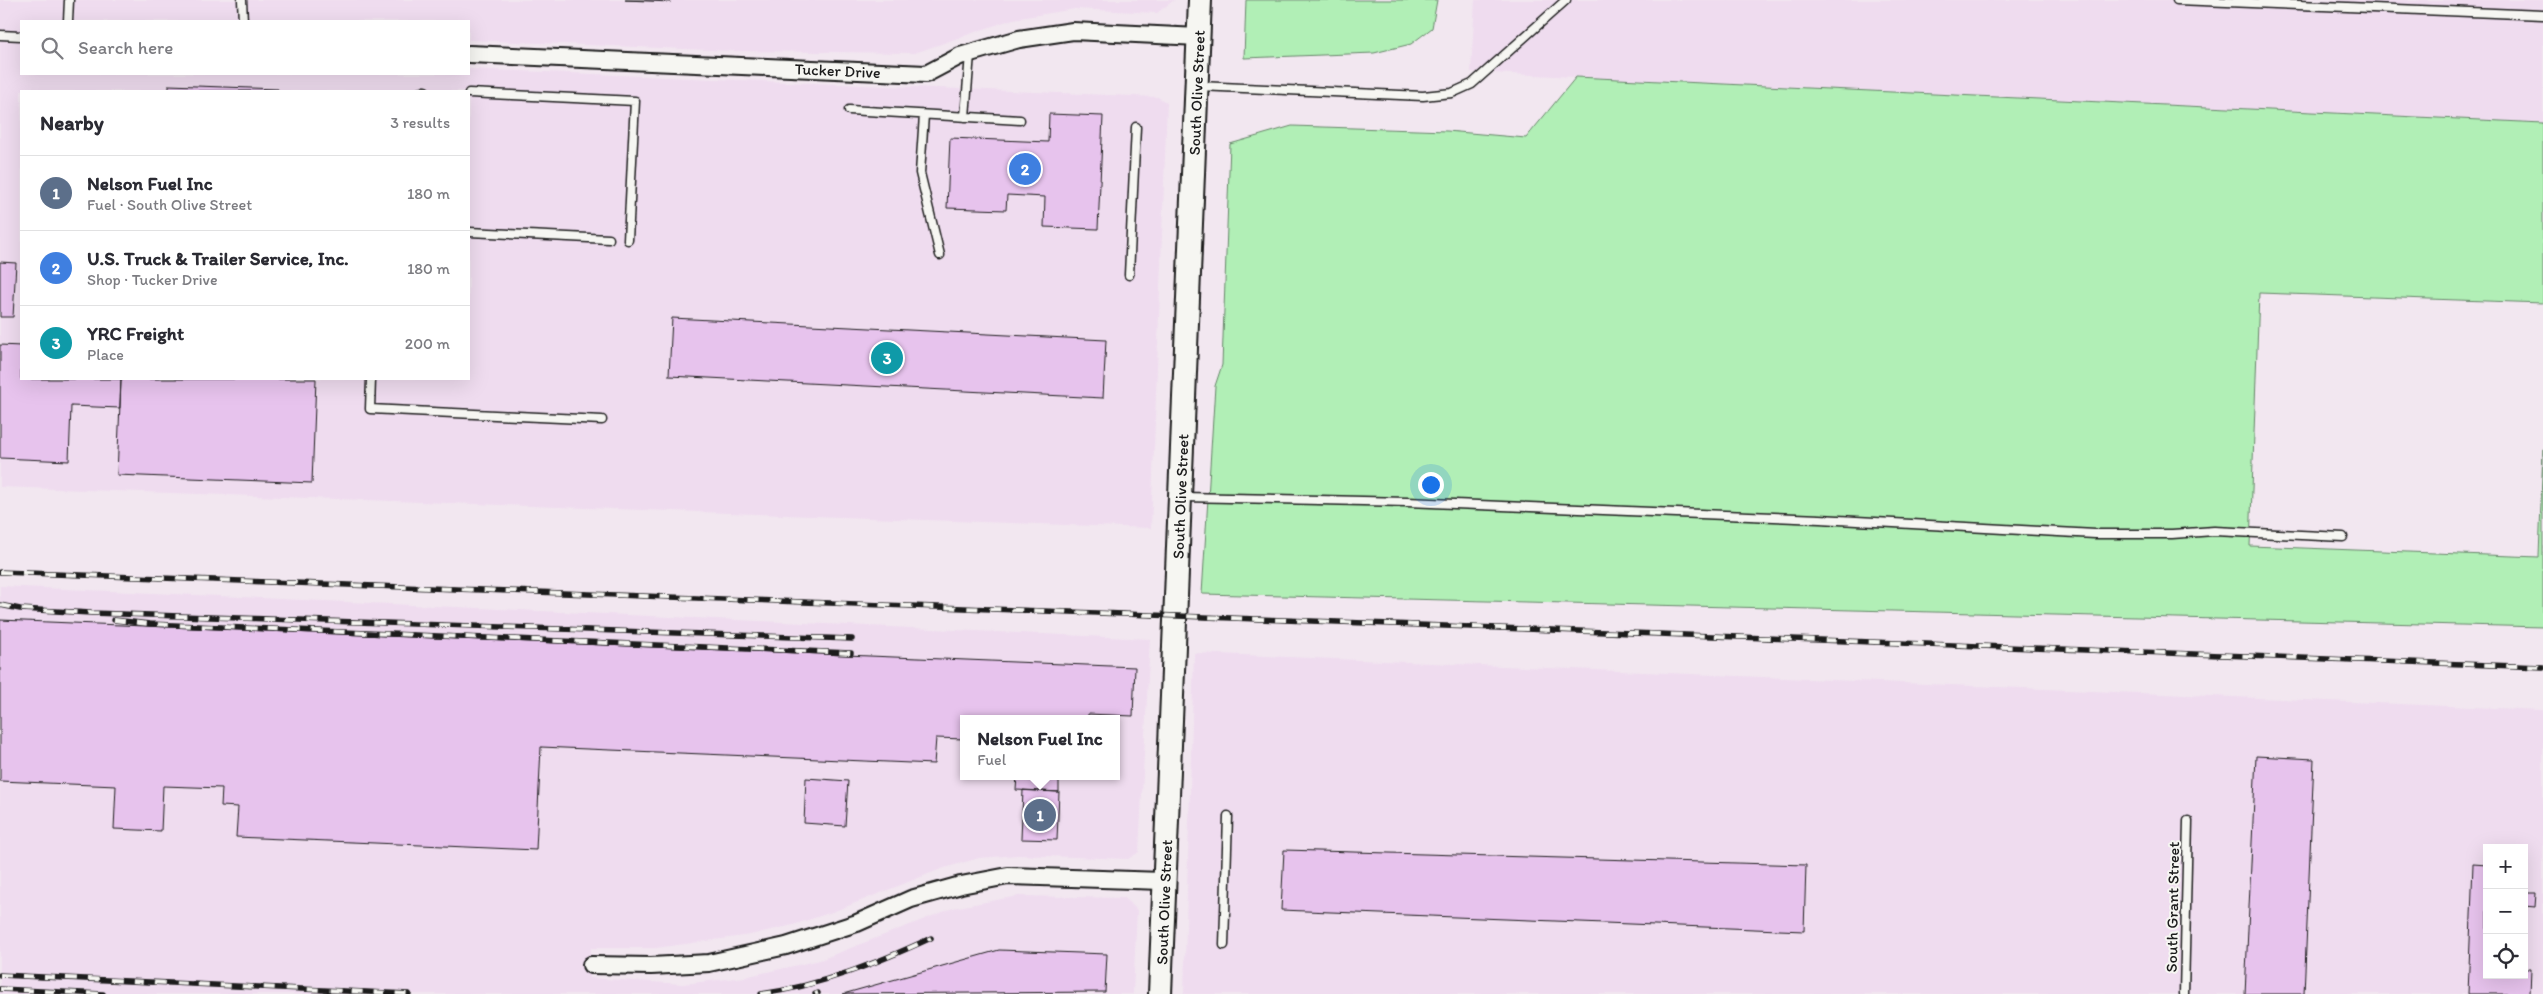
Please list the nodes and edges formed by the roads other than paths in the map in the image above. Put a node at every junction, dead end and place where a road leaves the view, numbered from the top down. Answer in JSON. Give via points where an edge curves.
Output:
{"nodes":[{"id":1,"x":69,"y":0,"type":"edge"},
{"id":2,"x":242,"y":0,"type":"edge"},
{"id":3,"x":1200,"y":0,"type":"edge"},
{"id":4,"x":1566,"y":0,"type":"edge"},
{"id":5,"x":2177,"y":0,"type":"edge"},
{"id":6,"x":2543,"y":15,"type":"edge"},
{"id":7,"x":68,"y":20,"type":"edge"},
{"id":8,"x":244,"y":20,"type":"edge"},
{"id":9,"x":0,"y":35,"type":"edge"},
{"id":10,"x":20,"y":36,"type":"edge"},
{"id":11,"x":1199,"y":37,"type":"junction"},
{"id":12,"x":470,"y":54,"type":"edge"},
{"id":13,"x":970,"y":54,"type":"junction"},
{"id":14,"x":1197,"y":86,"type":"junction"},
{"id":15,"x":470,"y":93,"type":"edge"},
{"id":16,"x":849,"y":110,"type":"dead end"},
{"id":17,"x":924,"y":115,"type":"junction"},
{"id":18,"x":965,"y":117,"type":"junction"},
{"id":19,"x":1020,"y":120,"type":"dead end"},
{"id":20,"x":1136,"y":127,"type":"dead end"},
{"id":21,"x":470,"y":232,"type":"edge"},
{"id":22,"x":609,"y":239,"type":"dead end"},
{"id":23,"x":628,"y":240,"type":"dead end"},
{"id":24,"x":940,"y":255,"type":"dead end"},
{"id":25,"x":1129,"y":275,"type":"dead end"},
{"id":26,"x":371,"y":380,"type":"edge"},
{"id":27,"x":602,"y":420,"type":"dead end"},
{"id":28,"x":1178,"y":497,"type":"junction"},
{"id":29,"x":2343,"y":537,"type":"dead end"},
{"id":30,"x":1228,"y":816,"type":"dead end"},
{"id":31,"x":2188,"y":821,"type":"dead end"},
{"id":32,"x":1164,"y":881,"type":"junction"},
{"id":33,"x":1224,"y":945,"type":"dead end"},
{"id":34,"x":591,"y":965,"type":"dead end"},
{"id":35,"x":1160,"y":994,"type":"edge"},
{"id":36,"x":2184,"y":994,"type":"edge"}],
"edges":[{"from":1,"to":7,"type":"lane"},
{"from":2,"to":8,"type":"lane"},
{"from":3,"to":11,"type":"street","name":"South Olive Street"},
{"from":4,"to":14,"type":"lane","via":[[1472,84],[1452,93],[1422,96]]},
{"from":5,"to":6,"type":"lane"},
{"from":9,"to":10,"type":"lane"},
{"from":11,"to":13,"type":"street","name":"Tucker Drive","via":[[1074,31],[1019,39]]},
{"from":11,"to":14,"type":"street","name":"South Olive Street"},
{"from":12,"to":13,"type":"street","name":"Tucker Drive","via":[[926,74]]},
{"from":13,"to":18,"type":"lane"},
{"from":14,"to":28,"type":"street","name":"South Olive Street"},
{"from":15,"to":23,"type":"lane","via":[[634,101]]},
{"from":16,"to":17,"type":"lane"},
{"from":17,"to":18,"type":"lane"},
{"from":17,"to":24,"type":"lane","via":[[920,173]]},
{"from":18,"to":19,"type":"lane"},
{"from":20,"to":25,"type":"lane"},
{"from":21,"to":22,"type":"lane"},
{"from":26,"to":27,"type":"lane","via":[[370,409]]},
{"from":28,"to":29,"type":"lane","via":[[1417,502],[2095,534],[2172,534],[2214,530]]},
{"from":28,"to":32,"type":"street","name":"South Olive Street"},
{"from":30,"to":33,"type":"lane"},
{"from":31,"to":36,"type":"lane","name":"South Grant Street"},
{"from":32,"to":34,"type":"street","via":[[1008,876],[911,899],[857,923],[786,946],[709,963]]},
{"from":32,"to":35,"type":"street","name":"South Olive Street"}]}
